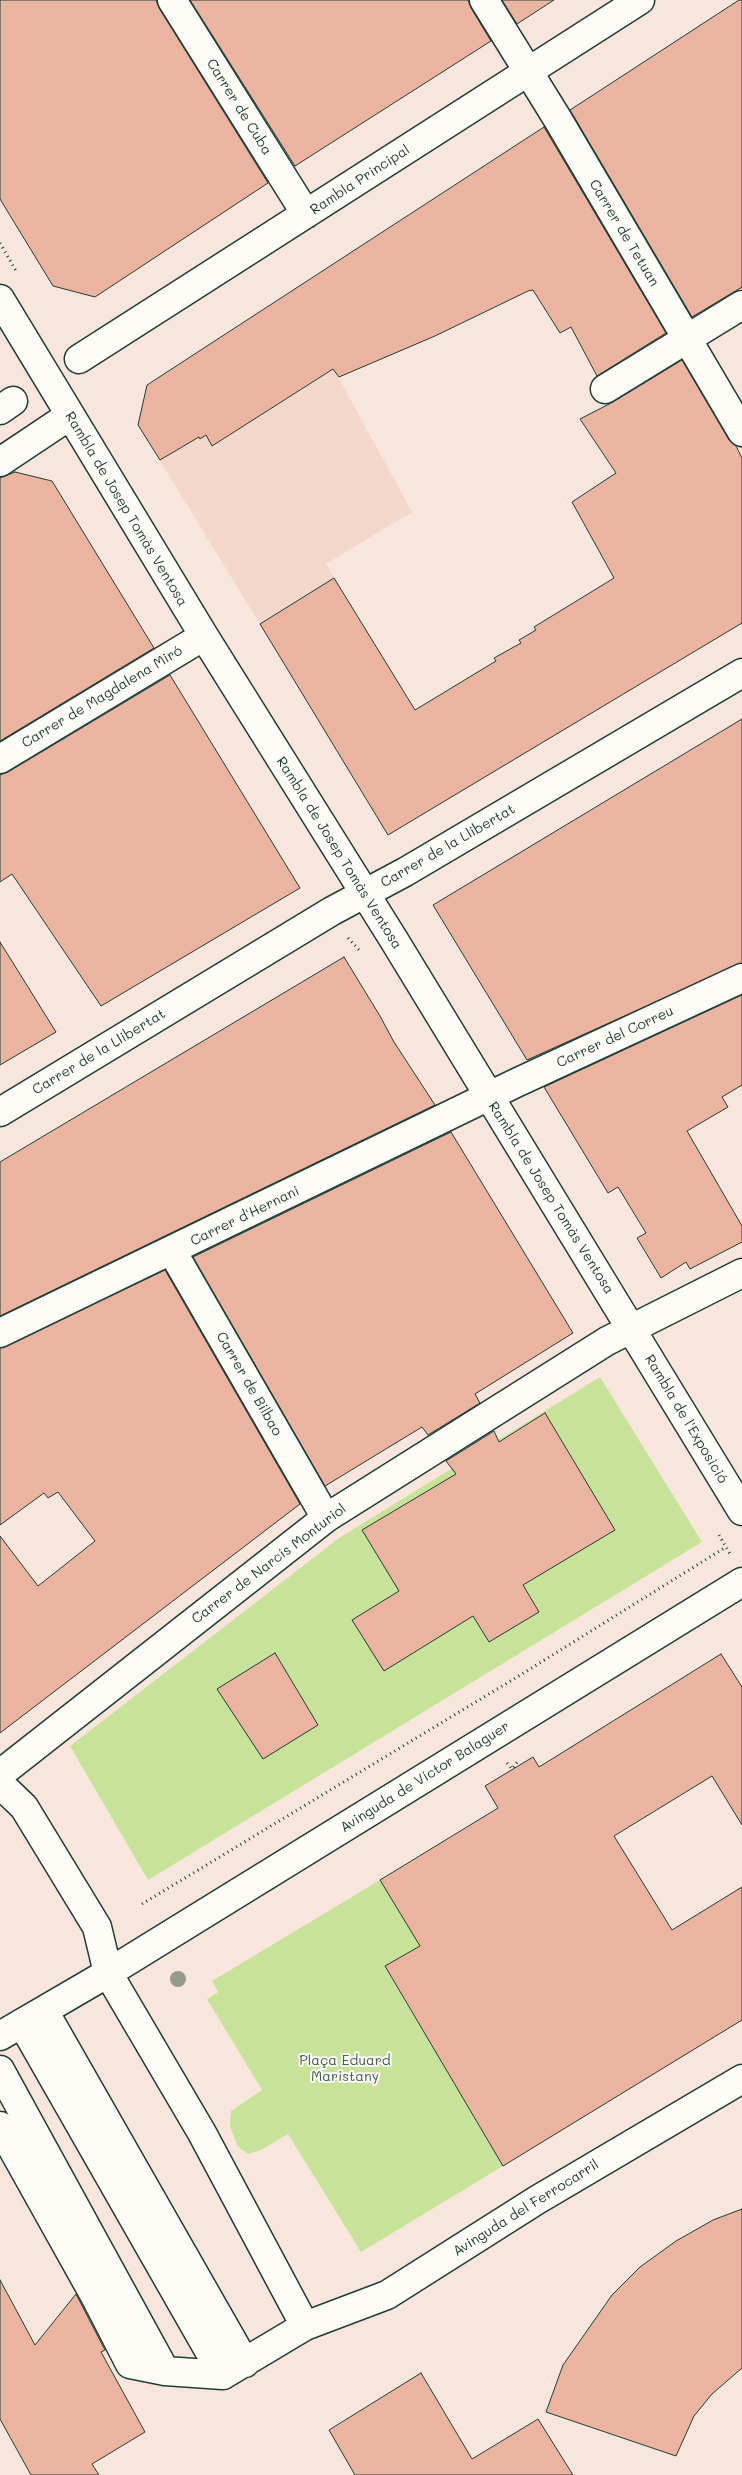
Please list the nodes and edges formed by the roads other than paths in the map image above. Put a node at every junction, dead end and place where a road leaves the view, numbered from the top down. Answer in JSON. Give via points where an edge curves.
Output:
{"nodes":[{"id":1,"x":172,"y":0,"type":"edge"},
{"id":2,"x":484,"y":0,"type":"edge"},
{"id":3,"x":640,"y":0,"type":"edge"},
{"id":4,"x":528,"y":72,"type":"junction"},
{"id":5,"x":306,"y":214,"type":"junction"},
{"id":6,"x":0,"y":298,"type":"edge"},
{"id":7,"x":742,"y":304,"type":"edge"},
{"id":8,"x":686,"y":339,"type":"junction"},
{"id":9,"x":79,"y":359,"type":"dead end"},
{"id":10,"x":606,"y":389,"type":"dead end"},
{"id":11,"x":69,"y":416,"type":"junction"},
{"id":12,"x":742,"y":432,"type":"edge"},
{"id":13,"x":0,"y":462,"type":"edge"},
{"id":14,"x":204,"y":636,"type":"junction"},
{"id":15,"x":742,"y":673,"type":"edge"},
{"id":16,"x":0,"y":759,"type":"edge"},
{"id":17,"x":364,"y":894,"type":"junction"},
{"id":18,"x":742,"y":978,"type":"edge"},
{"id":19,"x":488,"y":1097,"type":"junction"},
{"id":20,"x":0,"y":1112,"type":"edge"},
{"id":21,"x":172,"y":1251,"type":"junction"},
{"id":22,"x":742,"y":1273,"type":"edge"},
{"id":23,"x":630,"y":1328,"type":"junction"},
{"id":24,"x":0,"y":1333,"type":"edge"},
{"id":25,"x":742,"y":1511,"type":"edge"},
{"id":26,"x":326,"y":1518,"type":"junction"},
{"id":27,"x":742,"y":1582,"type":"edge"},
{"id":28,"x":0,"y":1774,"type":"edge"},
{"id":29,"x":0,"y":1784,"type":"edge"},
{"id":30,"x":108,"y":1973,"type":"junction"},
{"id":31,"x":22,"y":2023,"type":"edge"},
{"id":32,"x":0,"y":2070,"type":"edge"},
{"id":33,"x":742,"y":2079,"type":"edge"},
{"id":34,"x":0,"y":2126,"type":"edge"},
{"id":35,"x":305,"y":2326,"type":"junction"},
{"id":36,"x":234,"y":2369,"type":"junction"},
{"id":37,"x":165,"y":2371,"type":"junction"}],
"edges":[{"from":1,"to":5,"type":"street","name":"Carrer de Cuba"},
{"from":2,"to":4,"type":"street","name":"Carrer de Tetuan"},
{"from":3,"to":4,"type":"street","name":"Rambla Principal"},
{"from":4,"to":5,"type":"street","name":"Rambla Principal"},
{"from":4,"to":8,"type":"street","name":"Carrer de Tetuan"},
{"from":5,"to":9,"type":"street","name":"Rambla Principal"},
{"from":6,"to":11,"type":"street","name":"Rambla de Josep Tomàs Ventosa"},
{"from":7,"to":8,"type":"street"},
{"from":8,"to":10,"type":"street"},
{"from":8,"to":12,"type":"street","name":"Carrer de Tetuan"},
{"from":11,"to":13,"type":"street"},
{"from":11,"to":14,"type":"street","name":"Rambla de Josep Tomàs Ventosa"},
{"from":14,"to":16,"type":"street","name":"Carrer de Magdalena Miró"},
{"from":14,"to":17,"type":"street","name":"Rambla de Josep Tomàs Ventosa"},
{"from":15,"to":17,"type":"street","name":"Carrer de la Llibertat"},
{"from":17,"to":19,"type":"street","name":"Rambla de Josep Tomàs Ventosa"},
{"from":17,"to":20,"type":"street","name":"Carrer de la Llibertat"},
{"from":18,"to":19,"type":"street","name":"Carrer del Correu"},
{"from":19,"to":21,"type":"street","name":"Carrer d'Hernani"},
{"from":19,"to":23,"type":"street","name":"Rambla de Josep Tomàs Ventosa"},
{"from":21,"to":24,"type":"street","name":"Carrer d'Hernani"},
{"from":21,"to":26,"type":"street","name":"Carrer de Bilbao"},
{"from":22,"to":23,"type":"street","name":"Carrer de Narcís Monturiol"},
{"from":23,"to":25,"type":"street","name":"Rambla de l'Exposició"},
{"from":23,"to":26,"type":"street","name":"Carrer de Narcís Monturiol"},
{"from":26,"to":28,"type":"street","name":"Carrer de Narcís Monturiol"},
{"from":27,"to":30,"type":"street","name":"Avinguda de Víctor Balaguer"},
{"from":29,"to":30,"type":"street","via":[[24,1807],[97,1927]]},
{"from":30,"to":31,"type":"street"},
{"from":30,"to":35,"type":"street","via":[[202,2133]]},
{"from":31,"to":36,"type":"street"},
{"from":32,"to":37,"type":"street"},
{"from":33,"to":35,"type":"street","name":"Avinguda del Ferrocarril","via":[[537,2200],[387,2296]]},
{"from":34,"to":37,"type":"street","via":[[130,2364]]},
{"from":35,"to":36,"type":"street"},
{"from":36,"to":37,"type":"street"}]}
